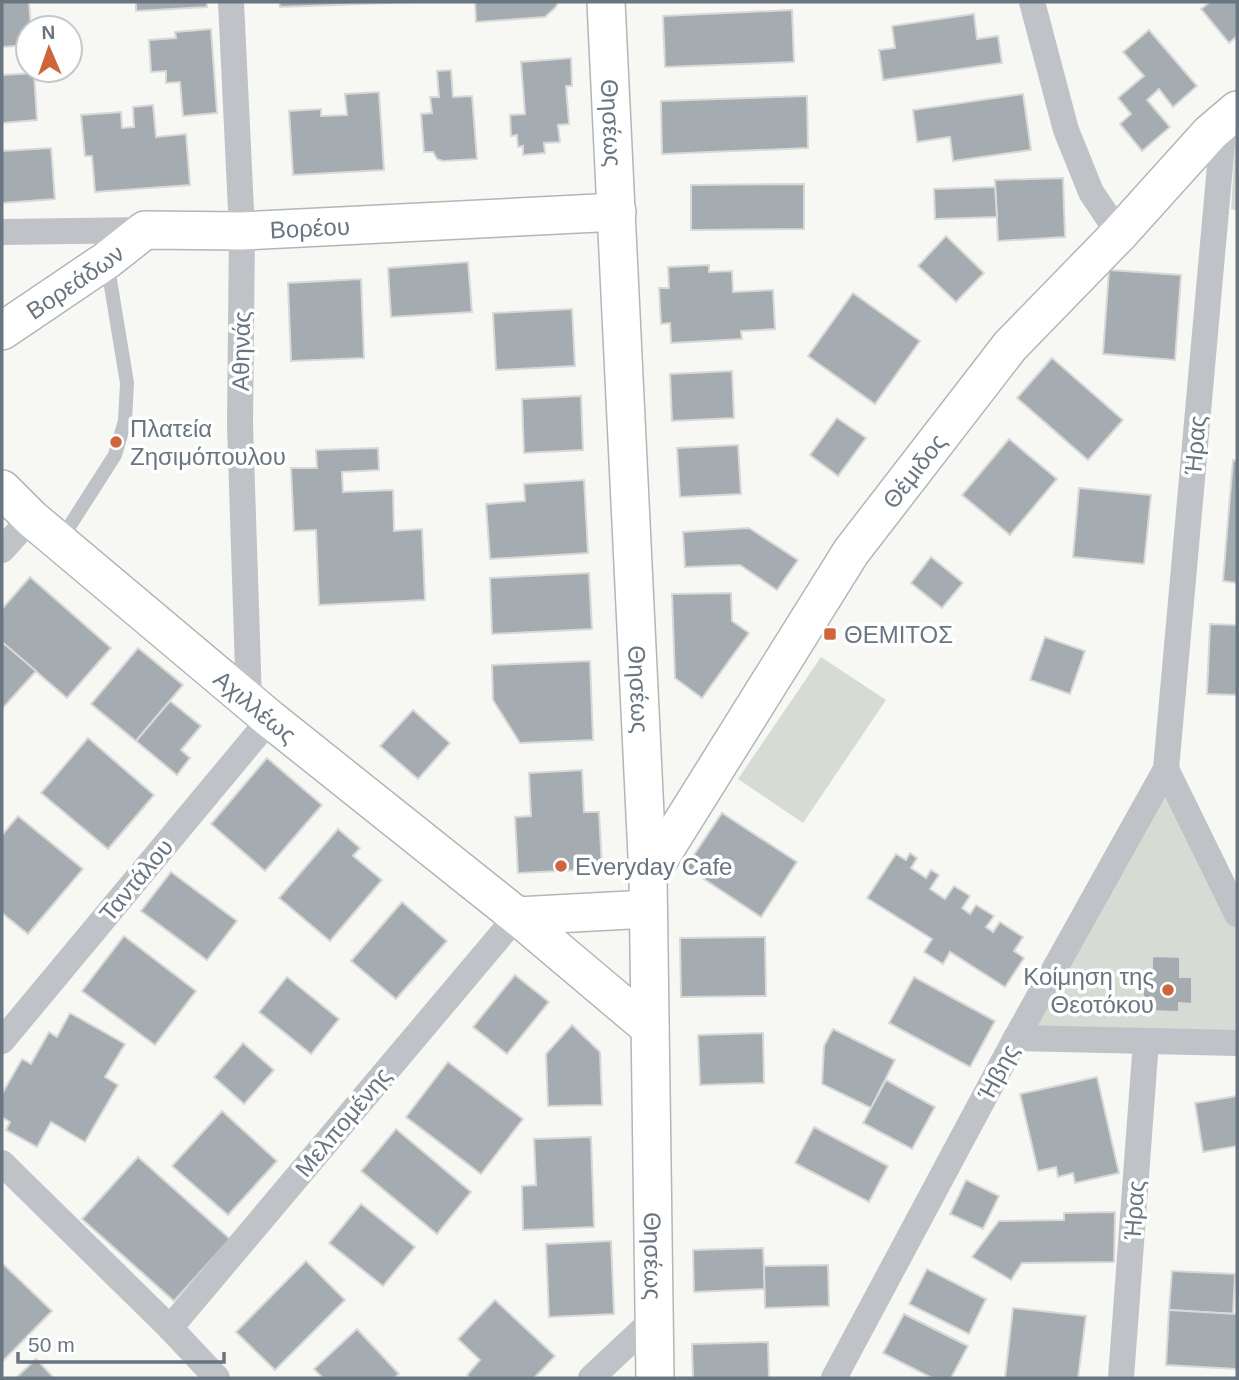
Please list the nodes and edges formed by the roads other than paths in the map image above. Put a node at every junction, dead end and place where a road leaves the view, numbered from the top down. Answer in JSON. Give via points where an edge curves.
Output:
{"nodes":[{"id":1,"x":232,"y":2,"type":"edge"},
{"id":2,"x":606,"y":2,"type":"edge"},
{"id":3,"x":1032,"y":2,"type":"edge"},
{"id":4,"x":1231,"y":115,"type":"edge"},
{"id":5,"x":617,"y":212,"type":"junction"},
{"id":6,"x":145,"y":230,"type":"junction"},
{"id":7,"x":243,"y":231,"type":"junction"},
{"id":8,"x":2,"y":232,"type":"edge"},
{"id":9,"x":1119,"y":234,"type":"junction"},
{"id":10,"x":107,"y":260,"type":"junction"},
{"id":11,"x":2,"y":331,"type":"edge"},
{"id":12,"x":2,"y":489,"type":"edge"},
{"id":13,"x":31,"y":518,"type":"junction"},
{"id":14,"x":59,"y":542,"type":"junction"},
{"id":15,"x":2,"y":550,"type":"edge"},
{"id":16,"x":260,"y":709,"type":"junction"},
{"id":17,"x":1166,"y":768,"type":"junction"},
{"id":18,"x":648,"y":893,"type":"junction"},
{"id":19,"x":1237,"y":914,"type":"edge"},
{"id":20,"x":517,"y":916,"type":"junction"},
{"id":21,"x":650,"y":1028,"type":"junction"},
{"id":22,"x":1016,"y":1038,"type":"junction"},
{"id":23,"x":2,"y":1041,"type":"edge"},
{"id":24,"x":1146,"y":1041,"type":"junction"},
{"id":25,"x":1237,"y":1043,"type":"edge"},
{"id":26,"x":2,"y":1163,"type":"edge"},
{"id":27,"x":654,"y":1319,"type":"junction"},
{"id":28,"x":170,"y":1328,"type":"junction"},
{"id":29,"x":217,"y":1378,"type":"edge"},
{"id":30,"x":591,"y":1378,"type":"edge"},
{"id":31,"x":655,"y":1378,"type":"edge"},
{"id":32,"x":834,"y":1378,"type":"edge"},
{"id":33,"x":1121,"y":1378,"type":"edge"}],
"edges":[{"from":1,"to":7,"type":"street","name":"Αθηνάς"},
{"from":2,"to":5,"type":"street","name":"Θησέως"},
{"from":3,"to":9,"type":"street","via":[[1066,130],[1090,192]]},
{"from":4,"to":9,"type":"street","name":"Θέμιδος"},
{"from":4,"to":17,"type":"street","name":"Ήρας"},
{"from":5,"to":7,"type":"street","name":"Βορέου"},
{"from":5,"to":18,"type":"street","name":"Θησέως"},
{"from":6,"to":7,"type":"street","name":"Βορέου"},
{"from":6,"to":8,"type":"street","name":"Βορέου"},
{"from":6,"to":10,"type":"street","name":"Βορεάδων"},
{"from":7,"to":16,"type":"street","name":"Αθηνάς","via":[[240,425]]},
{"from":9,"to":18,"type":"street","name":"Θέμιδος","via":[[1010,346],[851,552]]},
{"from":10,"to":11,"type":"street","name":"Βορεάδων"},
{"from":10,"to":14,"type":"lane","via":[[127,383],[125,421],[115,455]]},
{"from":12,"to":13,"type":"street","name":"Αχιλλέως"},
{"from":13,"to":14,"type":"street","name":"Αχιλλέως"},
{"from":13,"to":15,"type":"street"},
{"from":14,"to":16,"type":"street","name":"Αχιλλέως"},
{"from":16,"to":20,"type":"street","name":"Αχιλλέως"},
{"from":16,"to":23,"type":"street","name":"Ταντάλου"},
{"from":17,"to":19,"type":"street"},
{"from":17,"to":22,"type":"street","name":"Ήβης"},
{"from":18,"to":20,"type":"street"},
{"from":18,"to":21,"type":"street","name":"Θησέως"},
{"from":20,"to":21,"type":"street","name":"Αχιλλέως"},
{"from":20,"to":28,"type":"street","name":"Μελπομένης"},
{"from":21,"to":27,"type":"street","name":"Θησέως"},
{"from":22,"to":24,"type":"street"},
{"from":22,"to":32,"type":"street","name":"Ήβης"},
{"from":24,"to":25,"type":"street"},
{"from":24,"to":33,"type":"street","name":"Ήρας"},
{"from":26,"to":28,"type":"street"},
{"from":27,"to":30,"type":"street"},
{"from":27,"to":31,"type":"street","name":"Θησέως"},
{"from":28,"to":29,"type":"street"}]}
